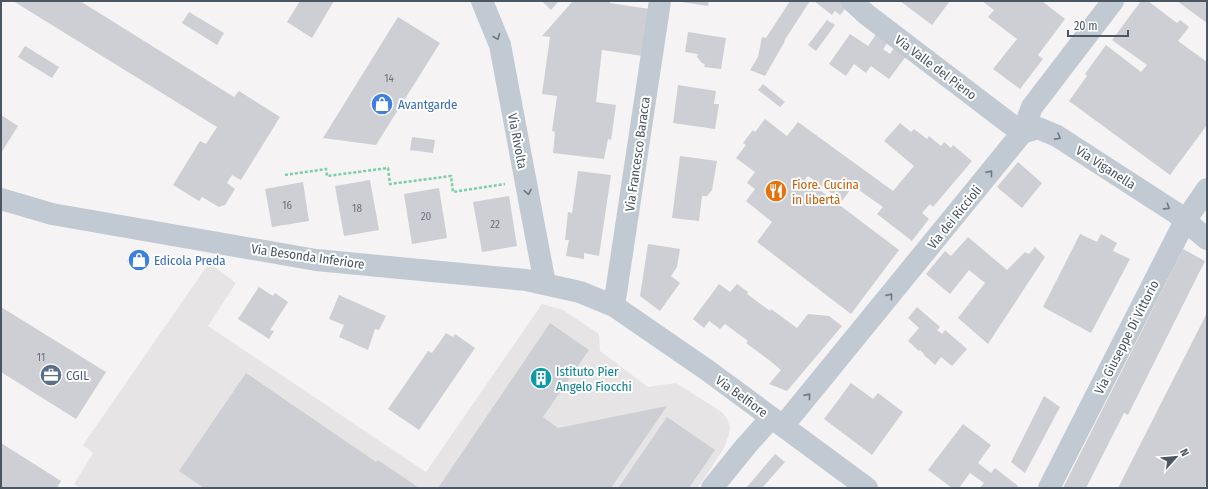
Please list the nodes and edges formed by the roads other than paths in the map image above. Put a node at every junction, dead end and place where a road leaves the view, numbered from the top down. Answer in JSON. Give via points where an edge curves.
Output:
{"nodes":[{"id":1,"x":482,"y":1,"type":"edge"},
{"id":2,"x":660,"y":1,"type":"edge"},
{"id":3,"x":852,"y":1,"type":"edge"},
{"id":4,"x":1113,"y":1,"type":"edge"},
{"id":5,"x":1022,"y":133,"type":"junction"},
{"id":6,"x":1207,"y":189,"type":"edge"},
{"id":7,"x":1,"y":199,"type":"edge"},
{"id":8,"x":1185,"y":221,"type":"junction"},
{"id":9,"x":1207,"y":239,"type":"edge"},
{"id":10,"x":545,"y":284,"type":"junction"},
{"id":11,"x":614,"y":306,"type":"junction"},
{"id":12,"x":777,"y":422,"type":"junction"},
{"id":13,"x":712,"y":488,"type":"edge"},
{"id":14,"x":867,"y":488,"type":"edge"},
{"id":15,"x":1049,"y":488,"type":"edge"}],
"edges":[{"from":1,"to":10,"type":"street","name":"Via Rivolta","one_way":true,"via":[[500,45]]},
{"from":2,"to":11,"type":"street","name":"Via Francesco Baracca"},
{"from":3,"to":5,"type":"street","name":"Via Valle del Pieno"},
{"from":4,"to":5,"type":"street","name":"Via dei Riccioli","via":[[1032,107]]},
{"from":5,"to":8,"type":"street","name":"Via Viganella","one_way":true,"via":[[1038,128],[1057,136]]},
{"from":12,"to":5,"type":"street","name":"Via dei Riccioli","one_way":true},
{"from":6,"to":8,"type":"street","name":"Via Giuseppe Di Vittorio"},
{"from":7,"to":10,"type":"street","name":"Via Besonda Inferiore","via":[[52,214],[316,260]]},
{"from":8,"to":9,"type":"street","name":"Via Viganella"},
{"from":8,"to":15,"type":"street","name":"Via Giuseppe Di Vittorio"},
{"from":10,"to":11,"type":"street","name":"Via Besonda Inferiore","via":[[580,292]]},
{"from":11,"to":12,"type":"street","name":"Via Belfiore"},
{"from":12,"to":13,"type":"street","name":"Via dei Riccioli","via":[[746,446]]},
{"from":12,"to":14,"type":"street","name":"Via Belfiore"}]}
